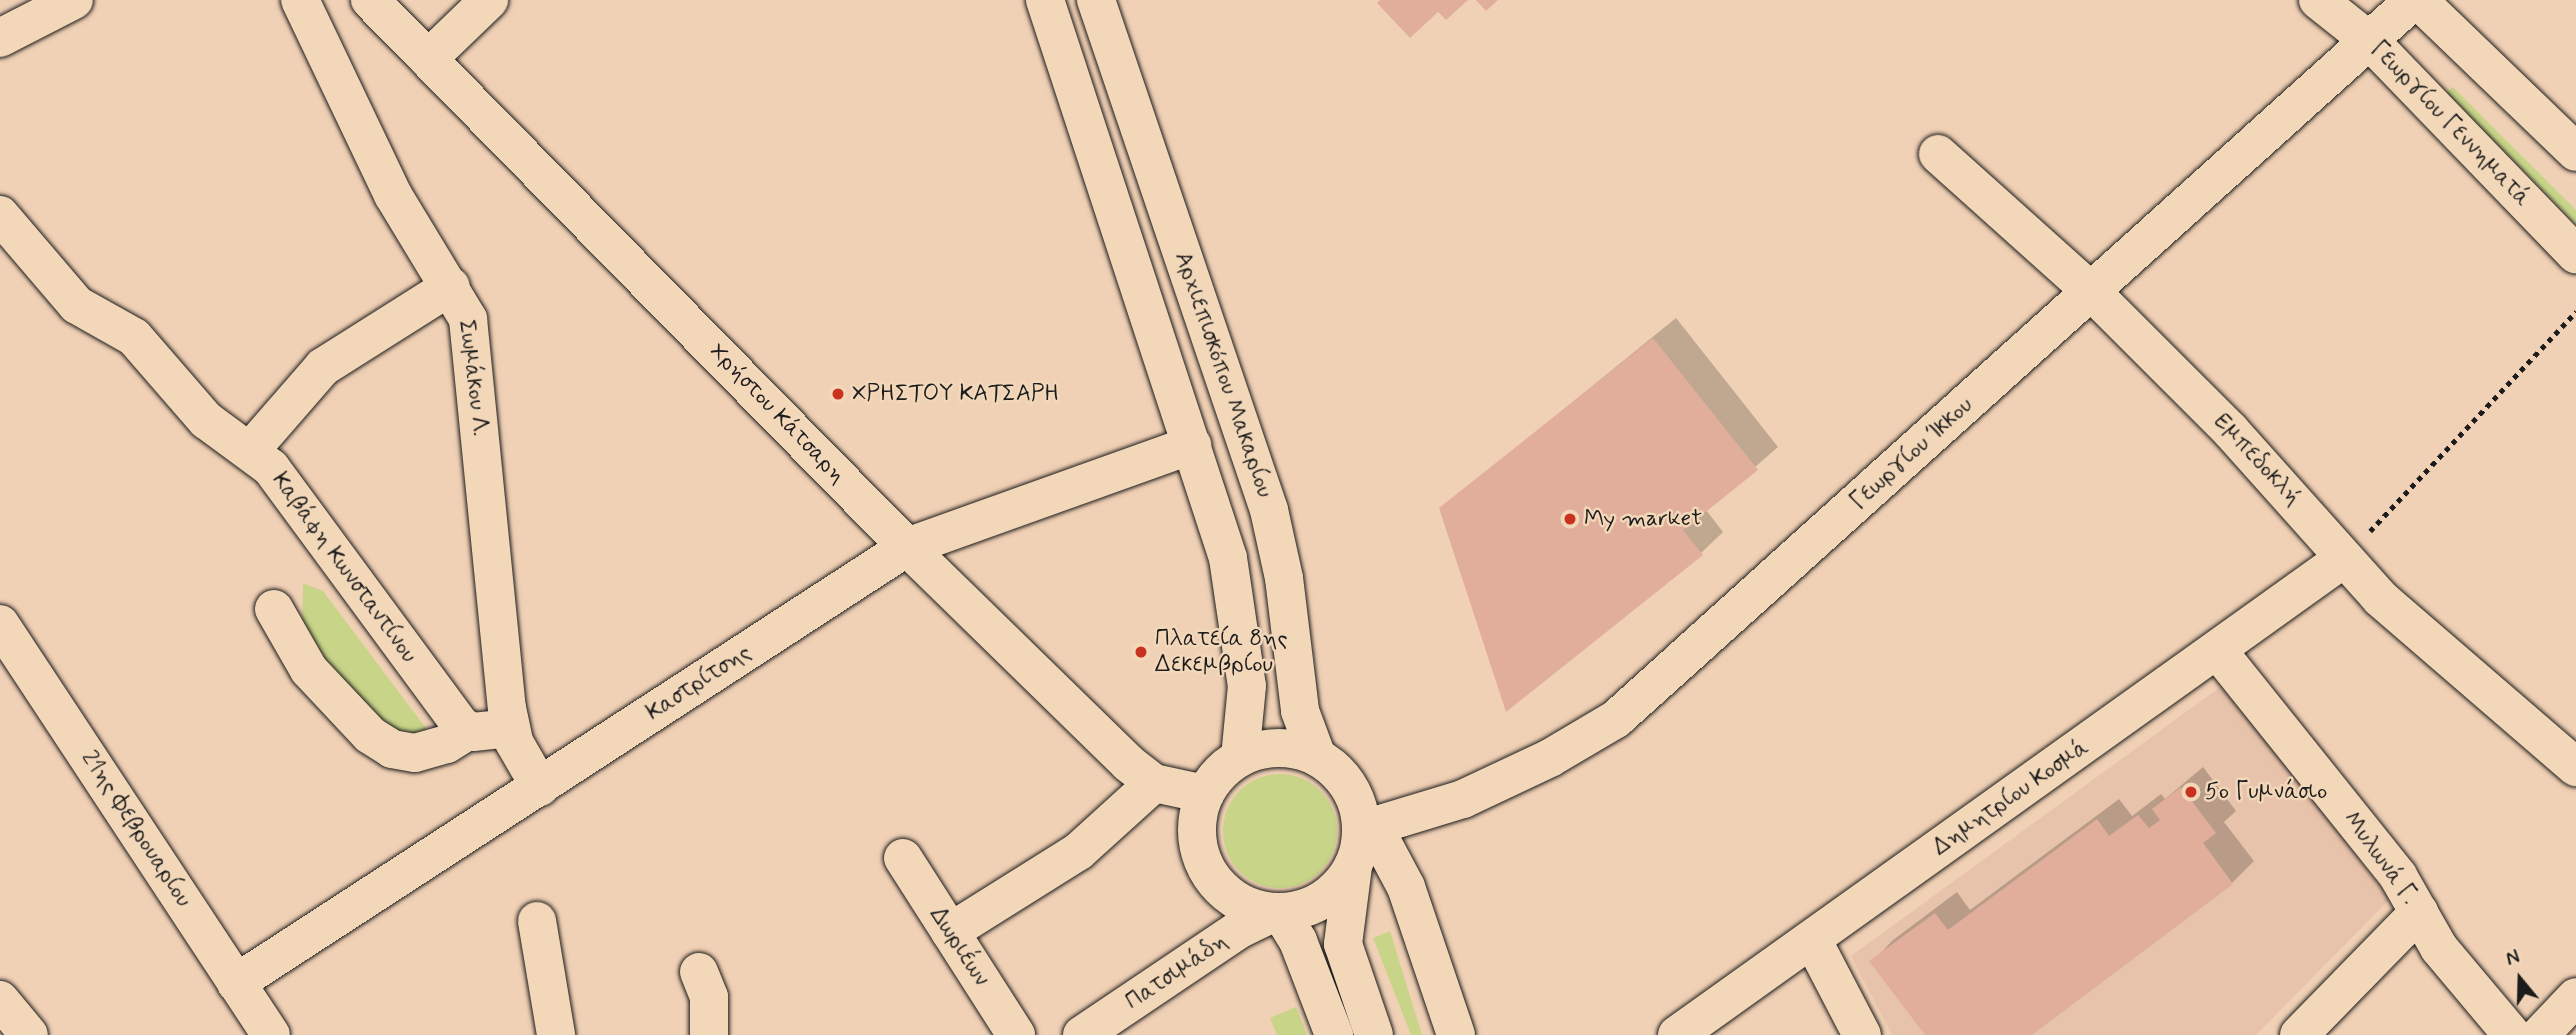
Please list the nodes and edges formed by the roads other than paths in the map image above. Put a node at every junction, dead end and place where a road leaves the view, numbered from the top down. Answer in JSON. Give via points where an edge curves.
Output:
{"nodes":[{"id":1,"x":74,"y":0,"type":"edge"},
{"id":2,"x":300,"y":0,"type":"edge"},
{"id":3,"x":370,"y":0,"type":"edge"},
{"id":4,"x":489,"y":0,"type":"edge"},
{"id":5,"x":1045,"y":0,"type":"edge"},
{"id":6,"x":1096,"y":0,"type":"edge"},
{"id":7,"x":2318,"y":0,"type":"edge"},
{"id":8,"x":2416,"y":0,"type":"edge"},
{"id":9,"x":0,"y":37,"type":"edge"},
{"id":10,"x":2371,"y":42,"type":"junction"},
{"id":11,"x":428,"y":59,"type":"junction"},
{"id":12,"x":2576,"y":152,"type":"edge"},
{"id":13,"x":1938,"y":154,"type":"dead end"},
{"id":14,"x":0,"y":215,"type":"edge"},
{"id":15,"x":2576,"y":254,"type":"edge"},
{"id":16,"x":451,"y":286,"type":"junction"},
{"id":17,"x":2093,"y":293,"type":"junction"},
{"id":18,"x":1192,"y":445,"type":"junction"},
{"id":19,"x":250,"y":451,"type":"junction"},
{"id":20,"x":907,"y":547,"type":"junction"},
{"id":21,"x":2343,"y":559,"type":"junction"},
{"id":22,"x":274,"y":610,"type":"dead end"},
{"id":23,"x":0,"y":624,"type":"edge"},
{"id":24,"x":2218,"y":651,"type":"junction"},
{"id":25,"x":510,"y":728,"type":"junction"},
{"id":26,"x":468,"y":731,"type":"junction"},
{"id":27,"x":1317,"y":757,"type":"junction"},
{"id":28,"x":1240,"y":758,"type":"junction"},
{"id":29,"x":2576,"y":767,"type":"edge"},
{"id":30,"x":1154,"y":783,"type":"junction"},
{"id":31,"x":540,"y":788,"type":"junction"},
{"id":32,"x":1205,"y":794,"type":"junction"},
{"id":33,"x":1363,"y":841,"type":"junction"},
{"id":34,"x":903,"y":858,"type":"dead end"},
{"id":35,"x":1277,"y":912,"type":"junction"},
{"id":36,"x":2419,"y":912,"type":"junction"},
{"id":37,"x":537,"y":921,"type":"dead end"},
{"id":38,"x":950,"y":932,"type":"junction"},
{"id":39,"x":1812,"y":939,"type":"junction"},
{"id":40,"x":699,"y":972,"type":"dead end"},
{"id":41,"x":236,"y":983,"type":"junction"},
{"id":42,"x":2576,"y":997,"type":"edge"},
{"id":43,"x":0,"y":1000,"type":"edge"},
{"id":44,"x":29,"y":1035,"type":"edge"},
{"id":45,"x":271,"y":1035,"type":"edge"},
{"id":46,"x":556,"y":1035,"type":"edge"},
{"id":47,"x":709,"y":1035,"type":"edge"},
{"id":48,"x":1016,"y":1035,"type":"edge"},
{"id":49,"x":1082,"y":1035,"type":"edge"},
{"id":50,"x":1334,"y":1035,"type":"edge"},
{"id":51,"x":1374,"y":1035,"type":"edge"},
{"id":52,"x":1456,"y":1035,"type":"edge"},
{"id":53,"x":1677,"y":1035,"type":"edge"},
{"id":54,"x":1862,"y":1035,"type":"edge"},
{"id":55,"x":2299,"y":1035,"type":"edge"},
{"id":56,"x":2512,"y":1035,"type":"edge"},
{"id":57,"x":2540,"y":1035,"type":"edge"}],
"edges":[{"from":1,"to":9,"type":"street"},
{"from":2,"to":16,"type":"street","name":"Σωμάκου Λ.","via":[[393,195]]},
{"from":3,"to":11,"type":"street","name":"Χρήστου Κάτσαρη"},
{"from":4,"to":11,"type":"street"},
{"from":5,"to":18,"type":"street"},
{"from":6,"to":27,"type":"street","name":"Αρχιεπισκόπου Μακαρίου","via":[[1269,510],[1284,578],[1300,711]]},
{"from":7,"to":10,"type":"street","name":"Γεωργίου Γεννηματά"},
{"from":8,"to":10,"type":"street","name":"Γεωργίου Ίκκου"},
{"from":8,"to":12,"type":"street"},
{"from":10,"to":15,"type":"street","name":"Γεωργίου Γεννηματά"},
{"from":10,"to":17,"type":"street","name":"Γεωργίου Ίκκου"},
{"from":11,"to":20,"type":"street","name":"Χρήστου Κάτσαρη"},
{"from":13,"to":17,"type":"street","name":"Εμπεδοκλή"},
{"from":14,"to":19,"type":"street","name":"Καβάφη Κωνσταντίνου","via":[[77,305],[134,337],[206,421]]},
{"from":16,"to":19,"type":"street","via":[[323,367]]},
{"from":16,"to":25,"type":"street","name":"Σωμάκου Λ.","via":[[468,319]]},
{"from":17,"to":21,"type":"street","name":"Εμπεδοκλή","via":[[2230,430]]},
{"from":17,"to":33,"type":"street","name":"Γεωργίου Ίκκου","via":[[1616,719],[1550,758]]},
{"from":18,"to":20,"type":"street","name":"Καστρίτσης"},
{"from":18,"to":28,"type":"street","via":[[1233,581],[1247,686]]},
{"from":19,"to":26,"type":"street","name":"Καβάφη Κωνσταντίνου","via":[[271,468],[453,717]]},
{"from":20,"to":30,"type":"street","name":"Χρήστου Κάτσαρη","via":[[1128,763]]},
{"from":20,"to":31,"type":"street","name":"Καστρίτσης"},
{"from":21,"to":24,"type":"street","name":"Δημητρίου Κοσμά"},
{"from":21,"to":29,"type":"street","name":"Εμπεδοκλή","via":[[2379,598]]},
{"from":22,"to":26,"type":"street","via":[[309,670],[370,735],[392,749],[415,753],[447,744]]},
{"from":23,"to":41,"type":"street","name":"21ης Φεβρουαρίου"},
{"from":24,"to":36,"type":"street","name":"Μυλωνά Γ.","via":[[2398,876]]},
{"from":24,"to":39,"type":"street","name":"Δημητρίου Κοσμά"},
{"from":25,"to":26,"type":"street"},
{"from":25,"to":31,"type":"street","name":"Σωμάκου Λ."},
{"from":27,"to":28,"type":"street","via":[[1286,748],[1265,748]]},
{"from":27,"to":33,"type":"street","via":[[1334,767],[1352,792]]},
{"from":28,"to":32,"type":"street","via":[[1215,778]]},
{"from":30,"to":32,"type":"street","name":"Χρήστου Κάτσαρη"},
{"from":30,"to":38,"type":"street","via":[[1079,851]]},
{"from":31,"to":41,"type":"street","name":"Καστρίτσης"},
{"from":32,"to":35,"type":"street","via":[[1196,835],[1209,874],[1240,902]]},
{"from":33,"to":35,"type":"street","via":[[1332,893],[1314,904]]},
{"from":33,"to":51,"type":"street","via":[[1343,944]]},
{"from":33,"to":52,"type":"street","via":[[1406,887]]},
{"from":34,"to":38,"type":"street","name":"Δωριέων"},
{"from":35,"to":49,"type":"street","name":"Πατσιμάδη","via":[[1240,929]]},
{"from":35,"to":50,"type":"street","via":[[1298,941]]},
{"from":36,"to":55,"type":"street"},
{"from":36,"to":56,"type":"street","name":"Μυλωνά Γ.","via":[[2439,948]]},
{"from":37,"to":46,"type":"street"},
{"from":38,"to":48,"type":"street","name":"Δωριέων"},
{"from":39,"to":53,"type":"street","name":"Δημητρίου Κοσμά"},
{"from":39,"to":54,"type":"street"},
{"from":40,"to":47,"type":"street","via":[[710,1004]]},
{"from":41,"to":45,"type":"street","name":"21ης Φεβρουαρίου"},
{"from":42,"to":57,"type":"street"},
{"from":43,"to":44,"type":"street"}]}
